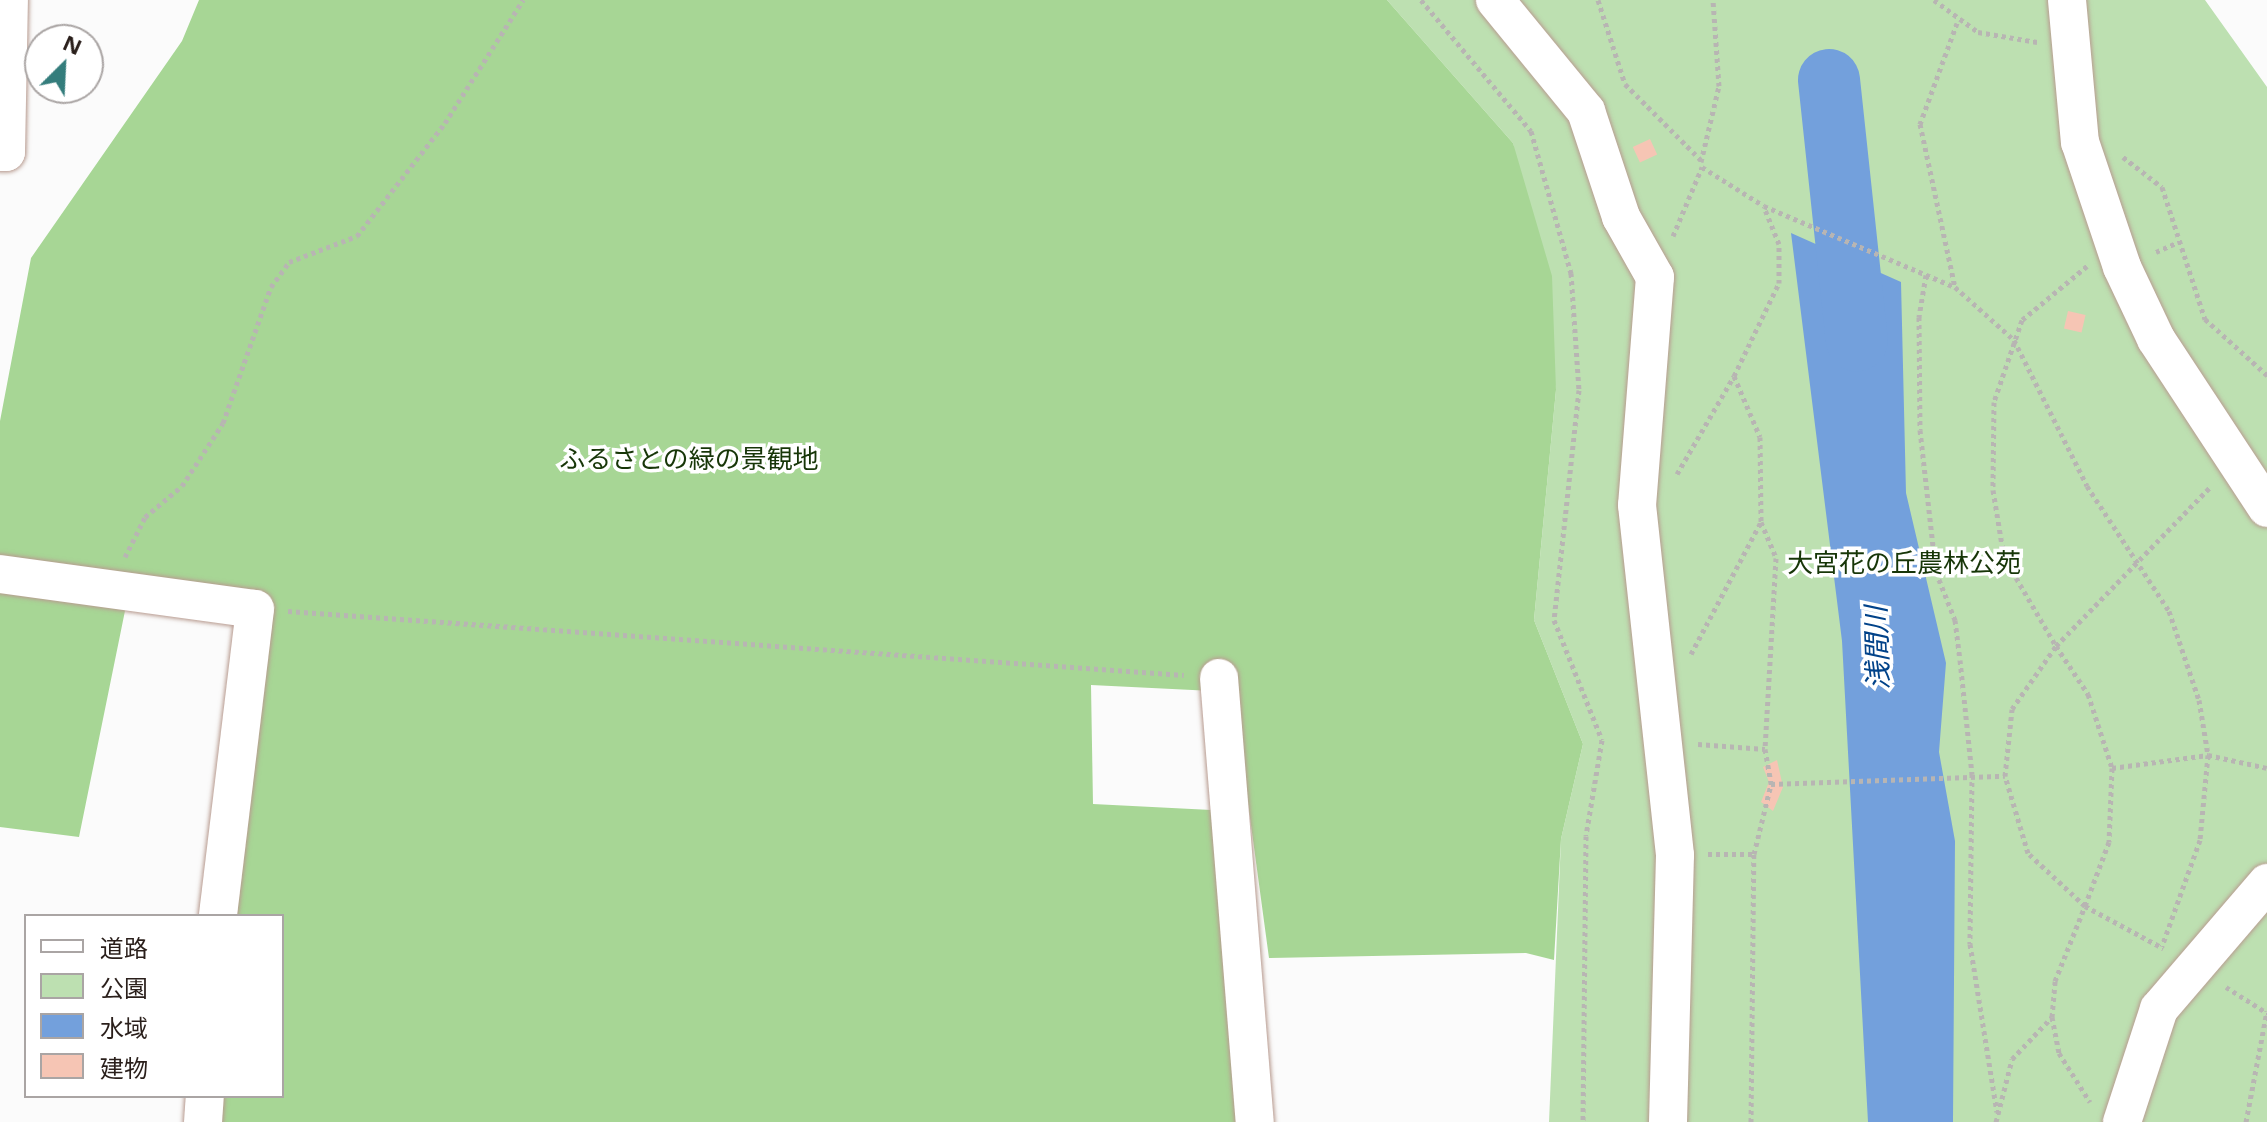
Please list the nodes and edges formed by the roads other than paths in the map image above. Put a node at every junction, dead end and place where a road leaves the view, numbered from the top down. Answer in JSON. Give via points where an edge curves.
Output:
{"nodes":[{"id":1,"x":9,"y":0,"type":"edge"},
{"id":2,"x":1495,"y":0,"type":"edge"},
{"id":3,"x":2067,"y":0,"type":"edge"},
{"id":4,"x":0,"y":152,"type":"edge"},
{"id":5,"x":2267,"y":508,"type":"edge"},
{"id":6,"x":0,"y":574,"type":"edge"},
{"id":7,"x":1219,"y":678,"type":"road end"},
{"id":8,"x":2267,"y":883,"type":"edge"},
{"id":9,"x":218,"y":914,"type":"edge"},
{"id":10,"x":205,"y":1098,"type":"edge"},
{"id":11,"x":2108,"y":1113,"type":"edge"},
{"id":12,"x":203,"y":1122,"type":"edge"},
{"id":13,"x":1255,"y":1122,"type":"edge"},
{"id":14,"x":1668,"y":1122,"type":"edge"}],
"edges":[{"from":1,"to":4,"type":"street","via":[[6,152]]},
{"from":2,"to":14,"type":"street","via":[[1586,111],[1621,217],[1655,277],[1637,505],[1675,855]]},
{"from":3,"to":5,"type":"street","via":[[2080,142],[2116,251],[2156,339]]},
{"from":6,"to":9,"type":"street","via":[[255,609]]},
{"from":7,"to":13,"type":"street"},
{"from":8,"to":11,"type":"street","via":[[2159,1009]]},
{"from":10,"to":12,"type":"street"}]}
